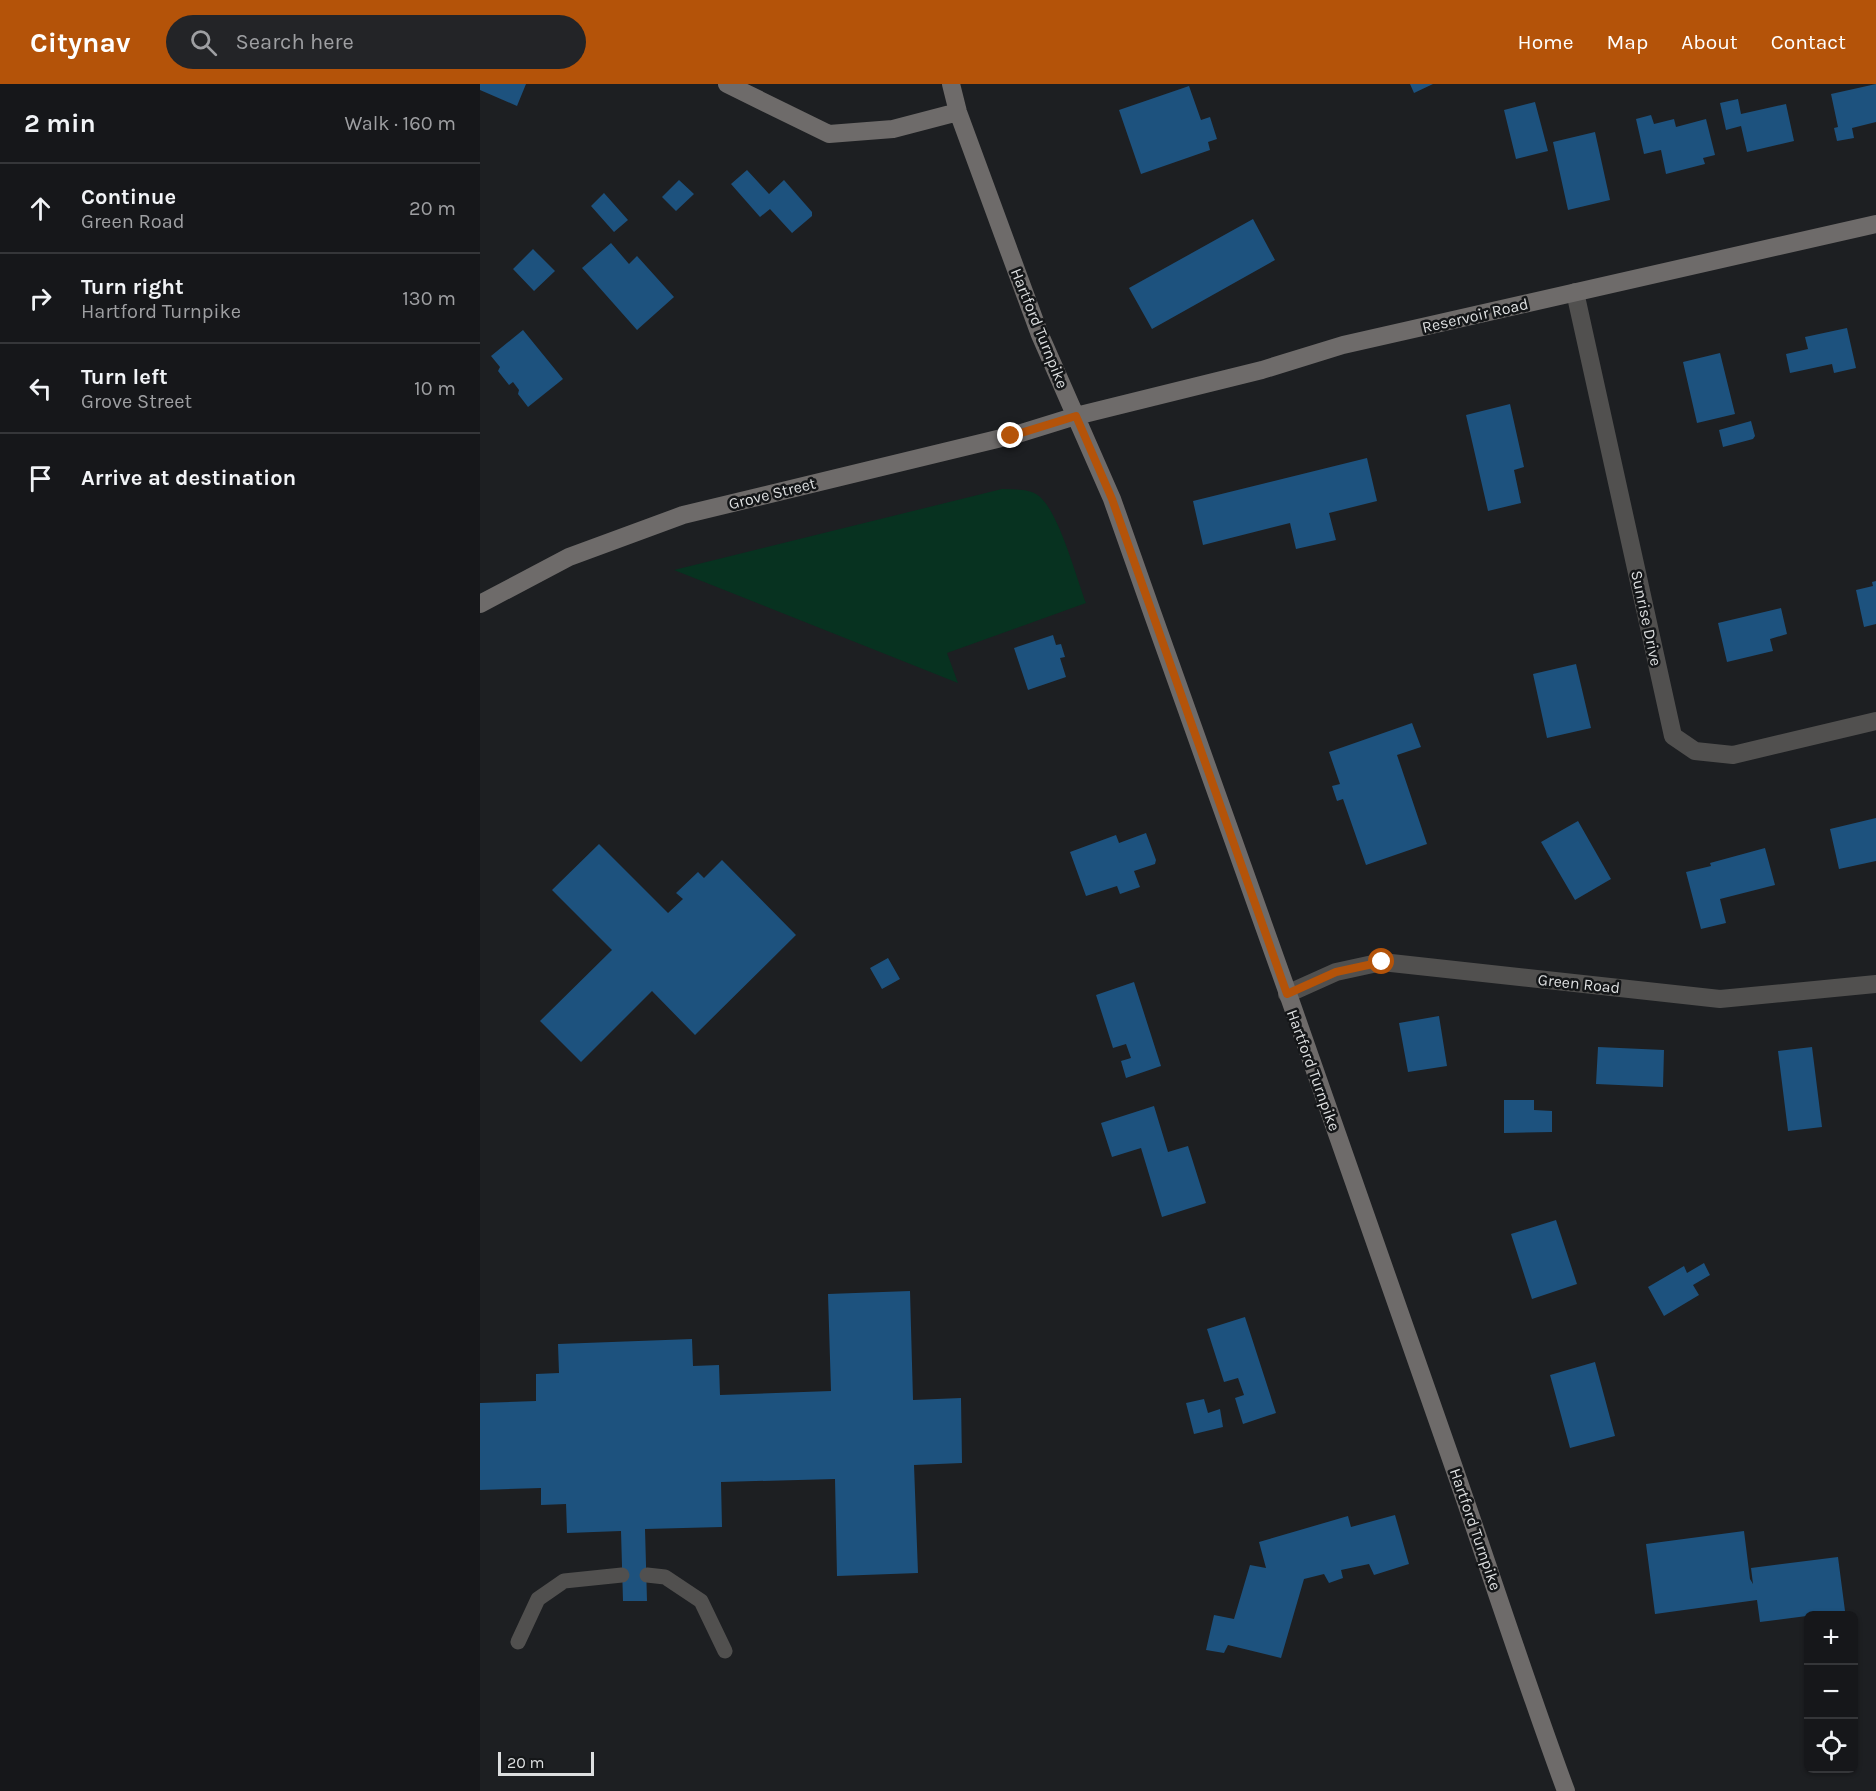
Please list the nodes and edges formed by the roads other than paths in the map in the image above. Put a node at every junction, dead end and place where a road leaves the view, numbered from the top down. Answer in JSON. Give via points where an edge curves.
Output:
{"nodes":[{"id":1,"x":727,"y":84,"type":"edge"},
{"id":2,"x":951,"y":84,"type":"edge"},
{"id":3,"x":958,"y":112,"type":"junction"},
{"id":4,"x":1876,"y":224,"type":"edge"},
{"id":5,"x":1575,"y":292,"type":"junction"},
{"id":6,"x":1076,"y":416,"type":"junction"},
{"id":7,"x":480,"y":604,"type":"edge"},
{"id":8,"x":1876,"y":721,"type":"edge"},
{"id":9,"x":1876,"y":984,"type":"edge"},
{"id":10,"x":1287,"y":994,"type":"junction"},
{"id":11,"x":622,"y":1575,"type":"dead end"},
{"id":12,"x":646,"y":1575,"type":"dead end"},
{"id":13,"x":518,"y":1642,"type":"dead end"},
{"id":14,"x":725,"y":1651,"type":"dead end"},
{"id":15,"x":1566,"y":1791,"type":"edge"}],
"edges":[{"from":1,"to":3,"type":"main road","via":[[829,134],[893,129]]},
{"from":2,"to":3,"type":"main road","name":"Hartford Turnpike"},
{"from":3,"to":6,"type":"main road","name":"Hartford Turnpike","via":[[1040,335]]},
{"from":4,"to":5,"type":"main road","name":"Reservoir Road"},
{"from":5,"to":6,"type":"main road","name":"Reservoir Road","via":[[1343,345]]},
{"from":5,"to":8,"type":"street","name":"Sunrise Drive","via":[[1673,736],[1695,751],[1733,755]]},
{"from":6,"to":7,"type":"main road","name":"Grove Street","via":[[1011,436],[683,515],[569,557]]},
{"from":6,"to":10,"type":"main road","name":"Hartford Turnpike","via":[[1112,499]]},
{"from":9,"to":10,"type":"street","name":"Green Road","via":[[1720,999],[1382,962],[1336,972]]},
{"from":10,"to":15,"type":"main road","name":"Hartford Turnpike"},
{"from":11,"to":13,"type":"lane","via":[[564,1581],[538,1599]]},
{"from":12,"to":14,"type":"lane","via":[[665,1577],[701,1601]]}]}
